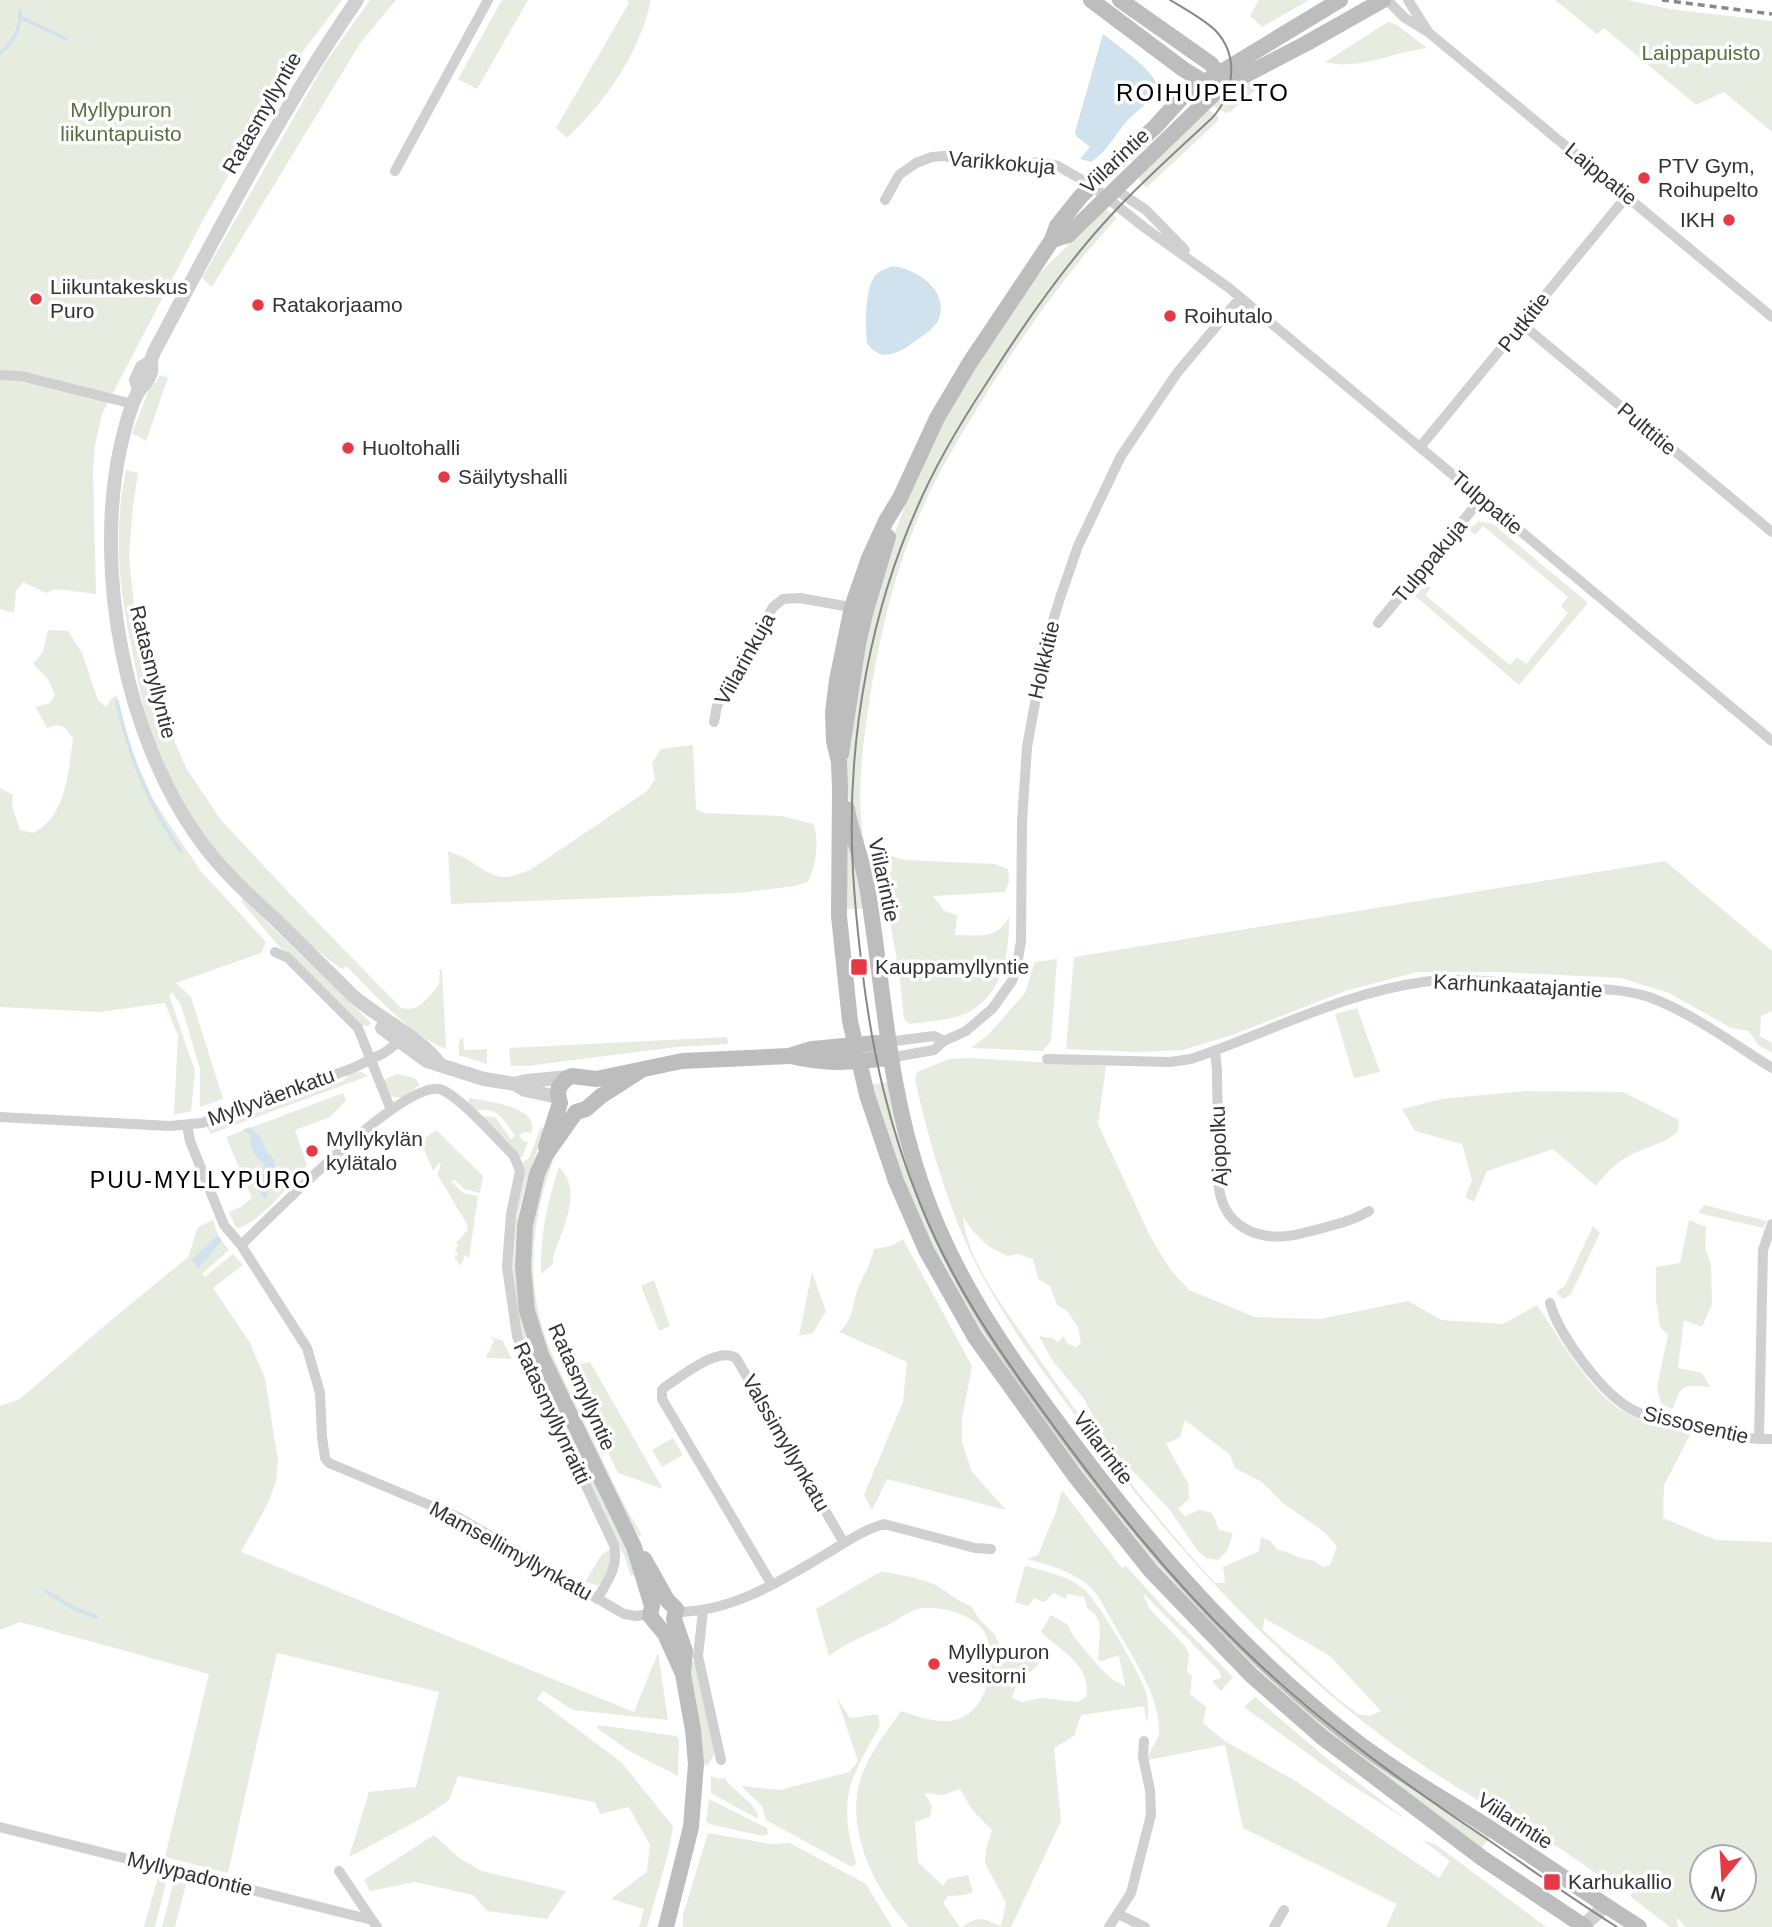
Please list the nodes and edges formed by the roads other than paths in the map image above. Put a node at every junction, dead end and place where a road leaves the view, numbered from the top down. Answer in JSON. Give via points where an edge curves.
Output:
{"nodes":[{"id":1,"x":357,"y":0,"type":"edge"},
{"id":2,"x":488,"y":0,"type":"edge"},
{"id":3,"x":1091,"y":0,"type":"edge"},
{"id":4,"x":1120,"y":0,"type":"edge"},
{"id":5,"x":1340,"y":0,"type":"edge"},
{"id":6,"x":1385,"y":0,"type":"edge"},
{"id":7,"x":1408,"y":0,"type":"edge"},
{"id":8,"x":1428,"y":32,"type":"junction"},
{"id":9,"x":1218,"y":81,"type":"junction"},
{"id":10,"x":1202,"y":83,"type":"junction"},
{"id":11,"x":395,"y":171,"type":"dead end"},
{"id":12,"x":1091,"y":185,"type":"junction"},
{"id":13,"x":1112,"y":193,"type":"junction"},
{"id":14,"x":1627,"y":196,"type":"junction"},
{"id":15,"x":886,"y":200,"type":"dead end"},
{"id":16,"x":1052,"y":240,"type":"junction"},
{"id":17,"x":1240,"y":298,"type":"junction"},
{"id":18,"x":1772,"y":317,"type":"edge"},
{"id":19,"x":1523,"y":325,"type":"junction"},
{"id":20,"x":0,"y":375,"type":"edge"},
{"id":21,"x":136,"y":397,"type":"junction"},
{"id":22,"x":1420,"y":447,"type":"junction"},
{"id":23,"x":1481,"y":499,"type":"junction"},
{"id":24,"x":1772,"y":532,"type":"edge"},
{"id":25,"x":859,"y":609,"type":"junction"},
{"id":26,"x":1378,"y":623,"type":"dead end"},
{"id":27,"x":714,"y":722,"type":"dead end"},
{"id":28,"x":1772,"y":741,"type":"edge"},
{"id":29,"x":841,"y":789,"type":"junction"},
{"id":30,"x":275,"y":952,"type":"dead end"},
{"id":31,"x":403,"y":1039,"type":"junction"},
{"id":32,"x":944,"y":1041,"type":"junction"},
{"id":33,"x":887,"y":1042,"type":"junction"},
{"id":34,"x":1214,"y":1051,"type":"junction"},
{"id":35,"x":856,"y":1054,"type":"junction"},
{"id":36,"x":889,"y":1058,"type":"junction"},
{"id":37,"x":1047,"y":1059,"type":"dead end"},
{"id":38,"x":371,"y":1060,"type":"junction"},
{"id":39,"x":1772,"y":1068,"type":"edge"},
{"id":40,"x":640,"y":1071,"type":"junction"},
{"id":41,"x":576,"y":1077,"type":"junction"},
{"id":42,"x":516,"y":1084,"type":"junction"},
{"id":43,"x":559,"y":1100,"type":"junction"},
{"id":44,"x":591,"y":1104,"type":"junction"},
{"id":45,"x":391,"y":1110,"type":"junction"},
{"id":46,"x":576,"y":1112,"type":"junction"},
{"id":47,"x":0,"y":1117,"type":"edge"},
{"id":48,"x":187,"y":1125,"type":"junction"},
{"id":49,"x":545,"y":1156,"type":"junction"},
{"id":50,"x":1369,"y":1210,"type":"dead end"},
{"id":51,"x":1772,"y":1224,"type":"edge"},
{"id":52,"x":241,"y":1245,"type":"junction"},
{"id":53,"x":1549,"y":1303,"type":"dead end"},
{"id":54,"x":1772,"y":1438,"type":"edge"},
{"id":55,"x":1759,"y":1439,"type":"junction"},
{"id":56,"x":844,"y":1543,"type":"junction"},
{"id":57,"x":991,"y":1549,"type":"dead end"},
{"id":58,"x":772,"y":1585,"type":"junction"},
{"id":59,"x":597,"y":1599,"type":"junction"},
{"id":60,"x":703,"y":1611,"type":"junction"},
{"id":61,"x":663,"y":1613,"type":"junction"},
{"id":62,"x":1144,"y":1741,"type":"dead end"},
{"id":63,"x":721,"y":1760,"type":"dead end"},
{"id":64,"x":0,"y":1827,"type":"edge"},
{"id":65,"x":339,"y":1871,"type":"dead end"},
{"id":66,"x":1605,"y":1906,"type":"junction"},
{"id":67,"x":1284,"y":1910,"type":"dead end"},
{"id":68,"x":1118,"y":1914,"type":"junction"},
{"id":69,"x":374,"y":1923,"type":"edge"},
{"id":70,"x":666,"y":1927,"type":"edge"},
{"id":71,"x":1109,"y":1927,"type":"edge"},
{"id":72,"x":1146,"y":1927,"type":"edge"},
{"id":73,"x":1274,"y":1927,"type":"edge"},
{"id":74,"x":1584,"y":1927,"type":"edge"},
{"id":75,"x":1639,"y":1927,"type":"edge"}],
"edges":[{"from":1,"to":21,"type":"street","name":"Ratasmyllyntie","via":[[325,46],[189,284],[151,362],[146,385]]},
{"from":2,"to":11,"type":"street"},
{"from":3,"to":10,"type":"main road"},
{"from":4,"to":9,"type":"main road","via":[[1210,64]]},
{"from":5,"to":9,"type":"main road","name":"Viilarintie"},
{"from":6,"to":8,"type":"street","name":"Laippatie"},
{"from":6,"to":9,"type":"main road","name":"Viilarintie"},
{"from":7,"to":8,"type":"street","name":"Laippatie"},
{"from":8,"to":14,"type":"street","name":"Laippatie"},
{"from":9,"to":10,"type":"main road"},
{"from":9,"to":13,"type":"main road","name":"Viilarintie"},
{"from":10,"to":12,"type":"main road","name":"Viilarintie"},
{"from":12,"to":13,"type":"street"},
{"from":12,"to":15,"type":"street","name":"Varikkokuja","via":[[1058,166],[1040,162],[997,166],[944,156],[916,163],[898,175]]},
{"from":12,"to":16,"type":"main road","name":"Viilarintie","via":[[1057,226]]},
{"from":13,"to":16,"type":"main road","name":"Viilarintie","via":[[1068,235]]},
{"from":13,"to":17,"type":"street","name":"Tulppatie","via":[[1144,228]]},
{"from":14,"to":18,"type":"street","name":"Laippatie"},
{"from":14,"to":19,"type":"street","name":"Putkitie"},
{"from":16,"to":25,"type":"main road","name":"Viilarintie","via":[[937,418],[869,558]]},
{"from":17,"to":22,"type":"street","name":"Tulppatie"},
{"from":17,"to":32,"type":"street","name":"Holkkitie","via":[[1145,418],[1121,456],[1078,546],[1046,643],[1031,721],[1017,965],[992,1010]]},
{"from":19,"to":22,"type":"street","name":"Putkitie"},
{"from":19,"to":24,"type":"street","name":"Pulttitie"},
{"from":20,"to":21,"type":"street"},
{"from":21,"to":31,"type":"street","name":"Ratasmyllyntie","via":[[114,482],[109,558],[125,661],[153,756],[186,820],[216,861]]},
{"from":22,"to":23,"type":"street","name":"Tulppatie"},
{"from":23,"to":26,"type":"street","name":"Tulppakuja"},
{"from":23,"to":28,"type":"street","name":"Tulppatie"},
{"from":25,"to":27,"type":"street","name":"Viilarinkuja","via":[[800,598],[783,599],[772,607],[717,706]]},
{"from":25,"to":29,"type":"main road","name":"Viilarintie","via":[[837,680],[833,713]]},
{"from":29,"to":33,"type":"main road","name":"Viilarintie","via":[[867,883]]},
{"from":29,"to":35,"type":"main road","name":"Viilarintie","via":[[839,916]]},
{"from":30,"to":38,"type":"street","via":[[288,958],[358,1028]]},
{"from":31,"to":38,"type":"street","name":"Myllyväenkatu"},
{"from":31,"to":42,"type":"street","name":"Ratasmyllyntie","via":[[427,1061]]},
{"from":32,"to":33,"type":"street","via":[[934,1035]]},
{"from":32,"to":36,"type":"street","name":"Holkkitie","via":[[934,1050]]},
{"from":33,"to":35,"type":"main road"},
{"from":33,"to":36,"type":"main road","name":"Viilarintie"},
{"from":34,"to":37,"type":"street","name":"Karhunkaatajantie","via":[[1170,1062]]},
{"from":34,"to":39,"type":"street","name":"Karhunkaatajantie","via":[[1363,996],[1425,982],[1453,981],[1641,995],[1672,1007]]},
{"from":34,"to":50,"type":"street","name":"Ajopolku","via":[[1220,1191],[1233,1218],[1257,1234],[1274,1238],[1354,1220]]},
{"from":35,"to":36,"type":"main road"},
{"from":35,"to":40,"type":"main road","via":[[813,1049],[789,1056],[682,1061]]},
{"from":35,"to":74,"type":"main road","name":"Viilarintie","via":[[897,1181],[946,1289],[1010,1388],[1151,1571],[1251,1675],[1322,1737],[1482,1858]]},
{"from":36,"to":66,"type":"main road","name":"Viilarintie","via":[[921,1184],[958,1272],[1015,1364],[1151,1543],[1243,1643],[1353,1739]]},
{"from":38,"to":45,"type":"street"},
{"from":38,"to":48,"type":"street","name":"Myllyväenkatu","via":[[209,1121]]},
{"from":40,"to":41,"type":"main road","via":[[596,1079]]},
{"from":40,"to":44,"type":"main road"},
{"from":41,"to":42,"type":"street","name":"Ratasmyllyntie"},
{"from":41,"to":43,"type":"main road","via":[[561,1084]]},
{"from":41,"to":44,"type":"street","via":[[589,1081],[594,1091]]},
{"from":42,"to":43,"type":"street","name":"Ratasmyllyntie"},
{"from":43,"to":46,"type":"street"},
{"from":43,"to":49,"type":"main road","name":"Ratasmyllyntie"},
{"from":44,"to":46,"type":"main road"},
{"from":45,"to":52,"type":"street","via":[[367,1126]]},
{"from":45,"to":59,"type":"street","name":"Ratasmyllynraitti","via":[[426,1090],[445,1091],[518,1164],[507,1248],[512,1314],[528,1363],[614,1545],[615,1565]]},
{"from":46,"to":49,"type":"main road","name":"Ratasmyllyntie"},
{"from":47,"to":48,"type":"street","name":"Myllyväenkatu"},
{"from":48,"to":52,"type":"street","name":"Mamsellimyllynkatu","via":[[224,1225]]},
{"from":49,"to":61,"type":"main road","name":"Ratasmyllyntie","via":[[525,1225],[527,1311],[549,1375],[634,1547],[649,1567]]},
{"from":51,"to":55,"type":"street","via":[[1763,1250]]},
{"from":52,"to":59,"type":"street","name":"Mamsellimyllynkatu","via":[[307,1348],[320,1393],[322,1437],[329,1463],[458,1517]]},
{"from":53,"to":55,"type":"street","name":"Sissosentie","via":[[1554,1320],[1594,1376],[1625,1405],[1648,1416]]},
{"from":54,"to":55,"type":"street","name":"Sissosentie"},
{"from":56,"to":57,"type":"street","via":[[884,1524]]},
{"from":56,"to":58,"type":"street"},
{"from":56,"to":58,"type":"street","name":"Valssimyllynkatu","via":[[736,1358],[719,1355],[700,1366],[665,1387],[662,1399]]},
{"from":58,"to":60,"type":"street"},
{"from":59,"to":61,"type":"street","name":"Mamsellimyllynkatu","via":[[624,1614]]},
{"from":60,"to":61,"type":"street"},
{"from":60,"to":63,"type":"street","via":[[698,1656]]},
{"from":61,"to":70,"type":"main road","name":"Ratasmyllyntie","via":[[683,1674],[696,1776],[685,1858]]},
{"from":62,"to":68,"type":"street","via":[[1151,1815],[1131,1893]]},
{"from":64,"to":69,"type":"street","name":"Myllypadontie"},
{"from":65,"to":69,"type":"street"},
{"from":66,"to":74,"type":"street"},
{"from":66,"to":75,"type":"main road","name":"Viilarintie"},
{"from":67,"to":73,"type":"street"},
{"from":68,"to":71,"type":"street"},
{"from":68,"to":72,"type":"street"}]}
